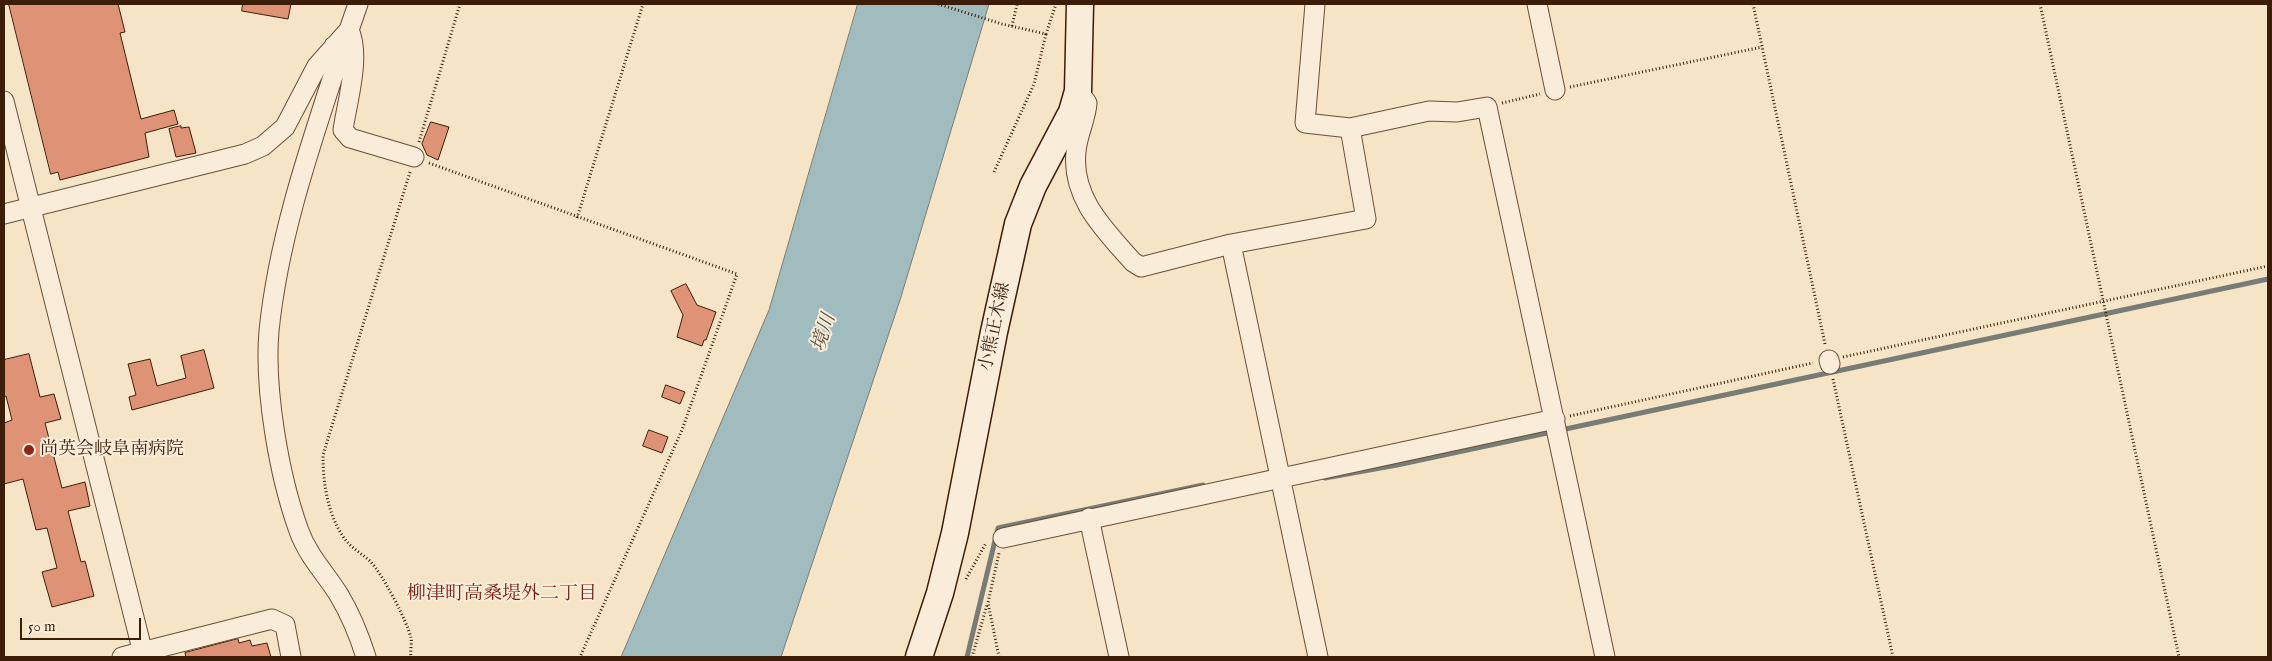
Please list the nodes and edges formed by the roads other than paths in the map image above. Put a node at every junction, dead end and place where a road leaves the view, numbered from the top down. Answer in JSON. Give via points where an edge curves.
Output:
{"nodes":[{"id":1,"x":358,"y":4,"type":"edge"},
{"id":2,"x":1080,"y":4,"type":"edge"},
{"id":3,"x":1315,"y":4,"type":"edge"},
{"id":4,"x":1537,"y":4,"type":"edge"},
{"id":5,"x":349,"y":30,"type":"junction"},
{"id":6,"x":334,"y":46,"type":"junction"},
{"id":7,"x":1555,"y":90,"type":"road end"},
{"id":8,"x":1078,"y":91,"type":"junction"},
{"id":9,"x":4,"y":101,"type":"edge"},
{"id":10,"x":1350,"y":128,"type":"junction"},
{"id":11,"x":414,"y":157,"type":"road end"},
{"id":12,"x":30,"y":207,"type":"junction"},
{"id":13,"x":4,"y":214,"type":"edge"},
{"id":14,"x":1231,"y":244,"type":"junction"},
{"id":15,"x":1555,"y":420,"type":"junction"},
{"id":16,"x":1280,"y":478,"type":"junction"},
{"id":17,"x":1089,"y":518,"type":"junction"},
{"id":18,"x":1003,"y":538,"type":"road end"},
{"id":19,"x":143,"y":655,"type":"edge"},
{"id":20,"x":122,"y":657,"type":"edge"},
{"id":21,"x":291,"y":657,"type":"edge"},
{"id":22,"x":366,"y":657,"type":"edge"},
{"id":23,"x":919,"y":657,"type":"edge"},
{"id":24,"x":1118,"y":657,"type":"edge"},
{"id":25,"x":1318,"y":657,"type":"edge"},
{"id":26,"x":1605,"y":657,"type":"edge"}],
"edges":[{"from":1,"to":5,"type":"street"},
{"from":2,"to":8,"type":"main road","name":"小熊正木線"},
{"from":3,"to":10,"type":"street","via":[[1305,123]]},
{"from":4,"to":7,"type":"street"},
{"from":5,"to":6,"type":"street"},
{"from":5,"to":11,"type":"street","via":[[354,41],[353,60],[343,130],[350,138]]},
{"from":6,"to":12,"type":"street","via":[[317,66],[285,128],[263,146],[245,154]]},
{"from":6,"to":22,"type":"street","via":[[336,67],[298,193],[276,281],[269,332],[270,394],[284,476],[300,532],[312,558],[357,627]]},
{"from":8,"to":14,"type":"street","via":[[1087,103],[1076,147],[1076,176],[1086,205],[1133,262],[1141,267]]},
{"from":8,"to":23,"type":"main road","name":"小熊正木線","via":[[1072,112],[1033,186],[1018,224],[955,533]]},
{"from":9,"to":12,"type":"street"},
{"from":10,"to":14,"type":"street","via":[[1366,219]]},
{"from":10,"to":15,"type":"street","via":[[1429,111],[1457,112],[1487,107]]},
{"from":12,"to":13,"type":"street"},
{"from":12,"to":19,"type":"street"},
{"from":14,"to":16,"type":"street"},
{"from":15,"to":16,"type":"street"},
{"from":15,"to":26,"type":"street"},
{"from":16,"to":17,"type":"street"},
{"from":16,"to":25,"type":"street"},
{"from":17,"to":18,"type":"street"},
{"from":17,"to":24,"type":"street"},
{"from":19,"to":20,"type":"street"},
{"from":19,"to":21,"type":"street","via":[[272,619],[285,625]]}]}
